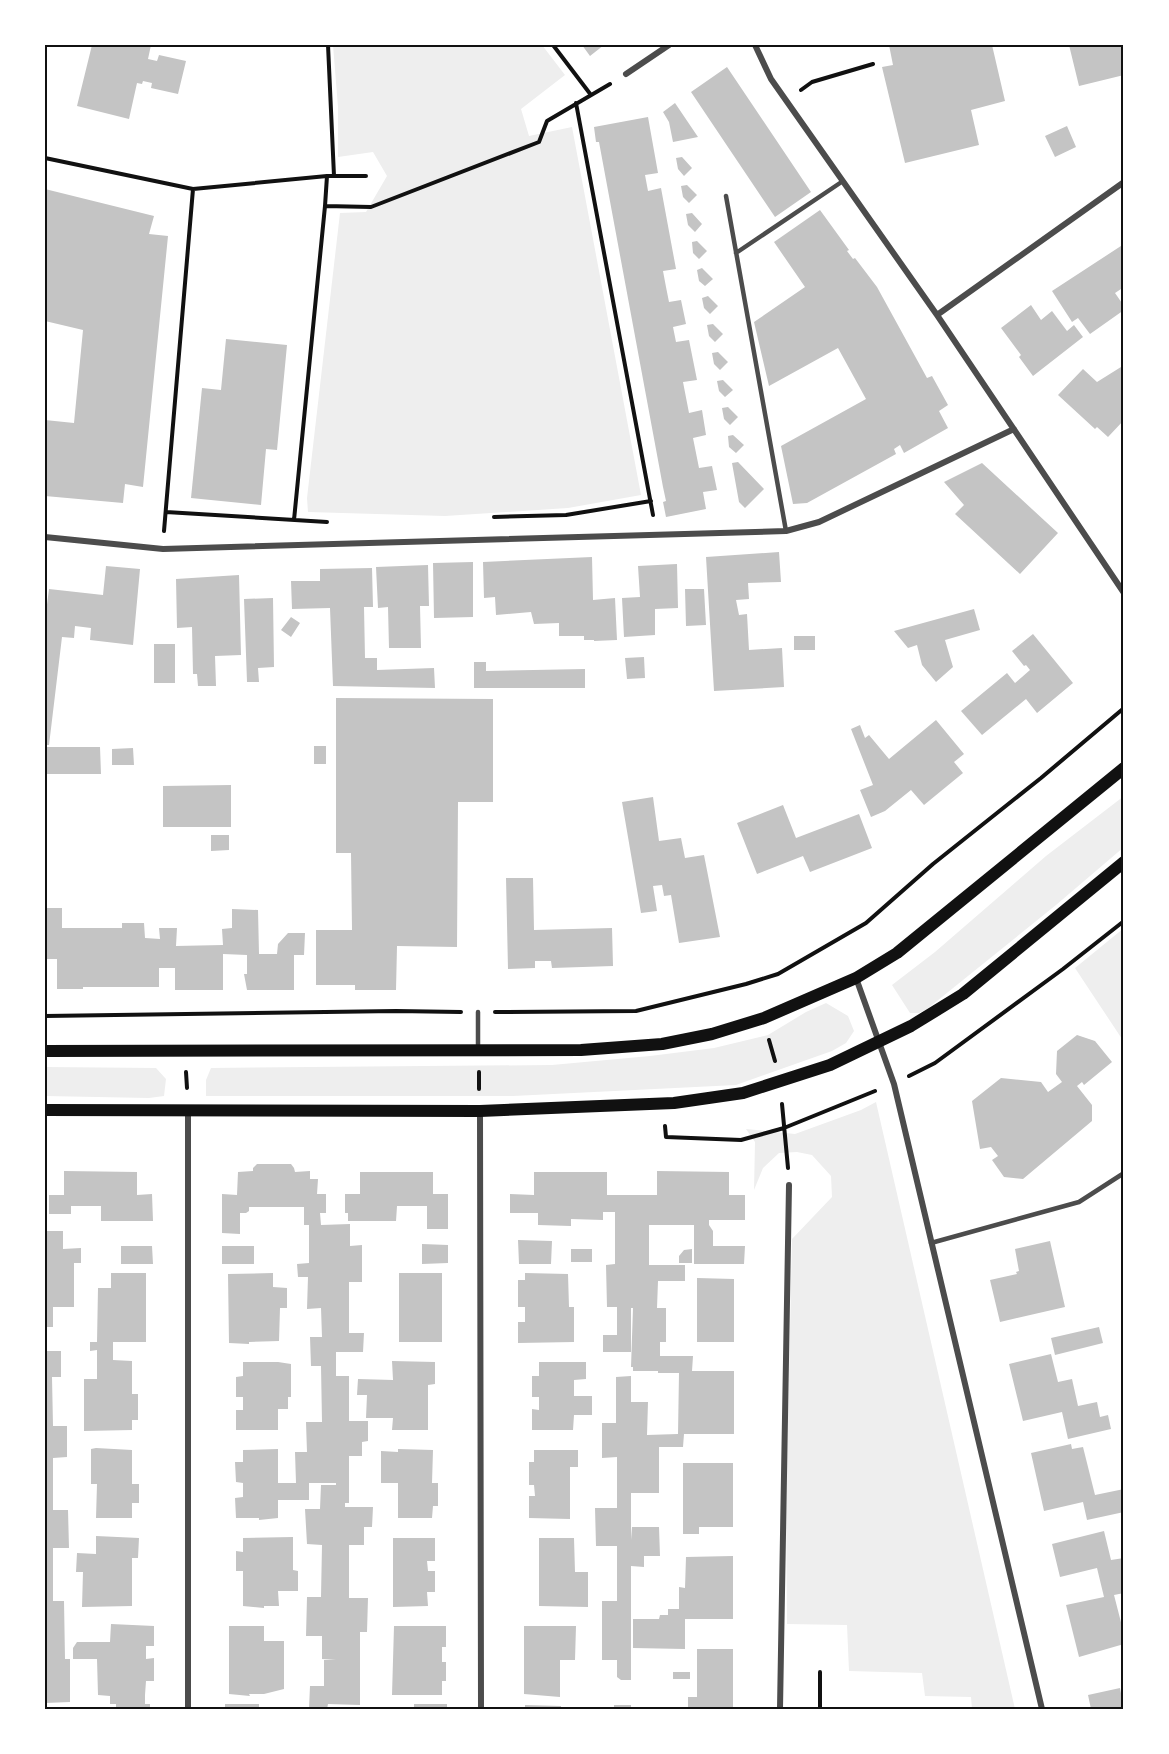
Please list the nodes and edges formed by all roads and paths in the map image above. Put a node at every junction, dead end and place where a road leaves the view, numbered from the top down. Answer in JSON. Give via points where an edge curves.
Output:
{"nodes":[{"id":1,"x":328,"y":45,"type":"edge"},
{"id":2,"x":553,"y":45,"type":"edge"},
{"id":3,"x":669,"y":45,"type":"edge"},
{"id":4,"x":755,"y":45,"type":"edge"},
{"id":5,"x":873,"y":64,"type":"dead end"},
{"id":6,"x":626,"y":74,"type":"joint"},
{"id":7,"x":591,"y":95,"type":"junction"},
{"id":8,"x":787,"y":101,"type":"junction"},
{"id":9,"x":576,"y":103,"type":"junction"},
{"id":10,"x":45,"y":158,"type":"edge"},
{"id":11,"x":327,"y":176,"type":"junction"},
{"id":12,"x":334,"y":176,"type":"junction"},
{"id":13,"x":366,"y":177,"type":"dead end"},
{"id":14,"x":843,"y":181,"type":"junction"},
{"id":15,"x":1124,"y":182,"type":"edge"},
{"id":16,"x":193,"y":189,"type":"junction"},
{"id":17,"x":726,"y":196,"type":"dead end"},
{"id":18,"x":325,"y":206,"type":"junction"},
{"id":19,"x":736,"y":253,"type":"junction"},
{"id":20,"x":937,"y":315,"type":"junction"},
{"id":21,"x":1014,"y":429,"type":"junction"},
{"id":22,"x":651,"y":501,"type":"junction"},
{"id":23,"x":166,"y":512,"type":"junction"},
{"id":24,"x":484,"y":517,"type":"dead end"},
{"id":25,"x":294,"y":520,"type":"junction"},
{"id":26,"x":334,"y":523,"type":"dead end"},
{"id":27,"x":786,"y":531,"type":"junction"},
{"id":28,"x":657,"y":534,"type":"junction"},
{"id":29,"x":45,"y":537,"type":"edge"},
{"id":30,"x":292,"y":545,"type":"junction"},
{"id":31,"x":163,"y":549,"type":"junction"},
{"id":32,"x":1124,"y":593,"type":"edge"},
{"id":33,"x":1124,"y":708,"type":"edge"},
{"id":34,"x":1124,"y":768,"type":"edge"},
{"id":35,"x":1124,"y":862,"type":"edge"},
{"id":36,"x":856,"y":978,"type":"junction"},
{"id":37,"x":478,"y":1012,"type":"junction"},
{"id":38,"x":45,"y":1016,"type":"edge"},
{"id":39,"x":878,"y":1040,"type":"junction"},
{"id":40,"x":184,"y":1050,"type":"junction"},
{"id":41,"x":45,"y":1051,"type":"edge"},
{"id":42,"x":478,"y":1051,"type":"junction"},
{"id":43,"x":45,"y":1110,"type":"edge"},
{"id":44,"x":188,"y":1110,"type":"junction"},
{"id":45,"x":480,"y":1111,"type":"junction"},
{"id":46,"x":1124,"y":1173,"type":"edge"},
{"id":47,"x":789,"y":1185,"type":"dead end"},
{"id":48,"x":931,"y":1243,"type":"junction"},
{"id":49,"x":820,"y":1671,"type":"dead end"},
{"id":50,"x":189,"y":1709,"type":"edge"},
{"id":51,"x":481,"y":1709,"type":"edge"},
{"id":52,"x":780,"y":1709,"type":"edge"},
{"id":53,"x":820,"y":1709,"type":"edge"},
{"id":54,"x":1042,"y":1709,"type":"edge"}],
"edges":[{"from":1,"to":12,"type":"path"},
{"from":2,"to":7,"type":"path"},
{"from":3,"to":6,"type":"street"},
{"from":4,"to":8,"type":"street"},
{"from":5,"to":8,"type":"path","via":[[812,82]]},
{"from":6,"to":7,"type":"path"},
{"from":7,"to":9,"type":"path"},
{"from":8,"to":14,"type":"street"},
{"from":9,"to":18,"type":"path","via":[[547,121],[539,142],[371,207]]},
{"from":9,"to":22,"type":"path"},
{"from":10,"to":16,"type":"path"},
{"from":11,"to":12,"type":"path"},
{"from":11,"to":16,"type":"path"},
{"from":11,"to":18,"type":"path"},
{"from":12,"to":13,"type":"path"},
{"from":14,"to":19,"type":"lane"},
{"from":14,"to":20,"type":"street"},
{"from":15,"to":20,"type":"street"},
{"from":16,"to":23,"type":"path"},
{"from":17,"to":19,"type":"lane"},
{"from":18,"to":25,"type":"path"},
{"from":19,"to":27,"type":"lane"},
{"from":20,"to":21,"type":"street"},
{"from":21,"to":27,"type":"street","via":[[819,522]]},
{"from":21,"to":32,"type":"street"},
{"from":22,"to":24,"type":"path","via":[[566,514]]},
{"from":22,"to":28,"type":"path"},
{"from":23,"to":25,"type":"path"},
{"from":23,"to":31,"type":"path"},
{"from":25,"to":26,"type":"path"},
{"from":25,"to":30,"type":"path"},
{"from":27,"to":28,"type":"street"},
{"from":28,"to":30,"type":"street"},
{"from":29,"to":31,"type":"street"},
{"from":30,"to":31,"type":"street"},
{"from":33,"to":37,"type":"path","via":[[866,923],[778,974],[636,1011]]},
{"from":34,"to":36,"type":"main road","via":[[897,953]]},
{"from":35,"to":39,"type":"main road","via":[[963,994],[911,1026]]},
{"from":36,"to":39,"type":"street"},
{"from":36,"to":42,"type":"main road","via":[[764,1018],[662,1044]]},
{"from":37,"to":38,"type":"path"},
{"from":37,"to":42,"type":"lane"},
{"from":39,"to":45,"type":"main road","via":[[830,1065],[743,1093],[674,1103]]},
{"from":39,"to":48,"type":"street","via":[[894,1084]]},
{"from":40,"to":41,"type":"main road"},
{"from":40,"to":42,"type":"main road"},
{"from":40,"to":44,"type":"path"},
{"from":42,"to":45,"type":"path"},
{"from":43,"to":44,"type":"main road"},
{"from":44,"to":45,"type":"main road"},
{"from":44,"to":50,"type":"street"},
{"from":45,"to":51,"type":"street"},
{"from":46,"to":48,"type":"lane","via":[[1079,1202]]},
{"from":47,"to":52,"type":"street"},
{"from":48,"to":54,"type":"street"},
{"from":49,"to":53,"type":"path"}]}
